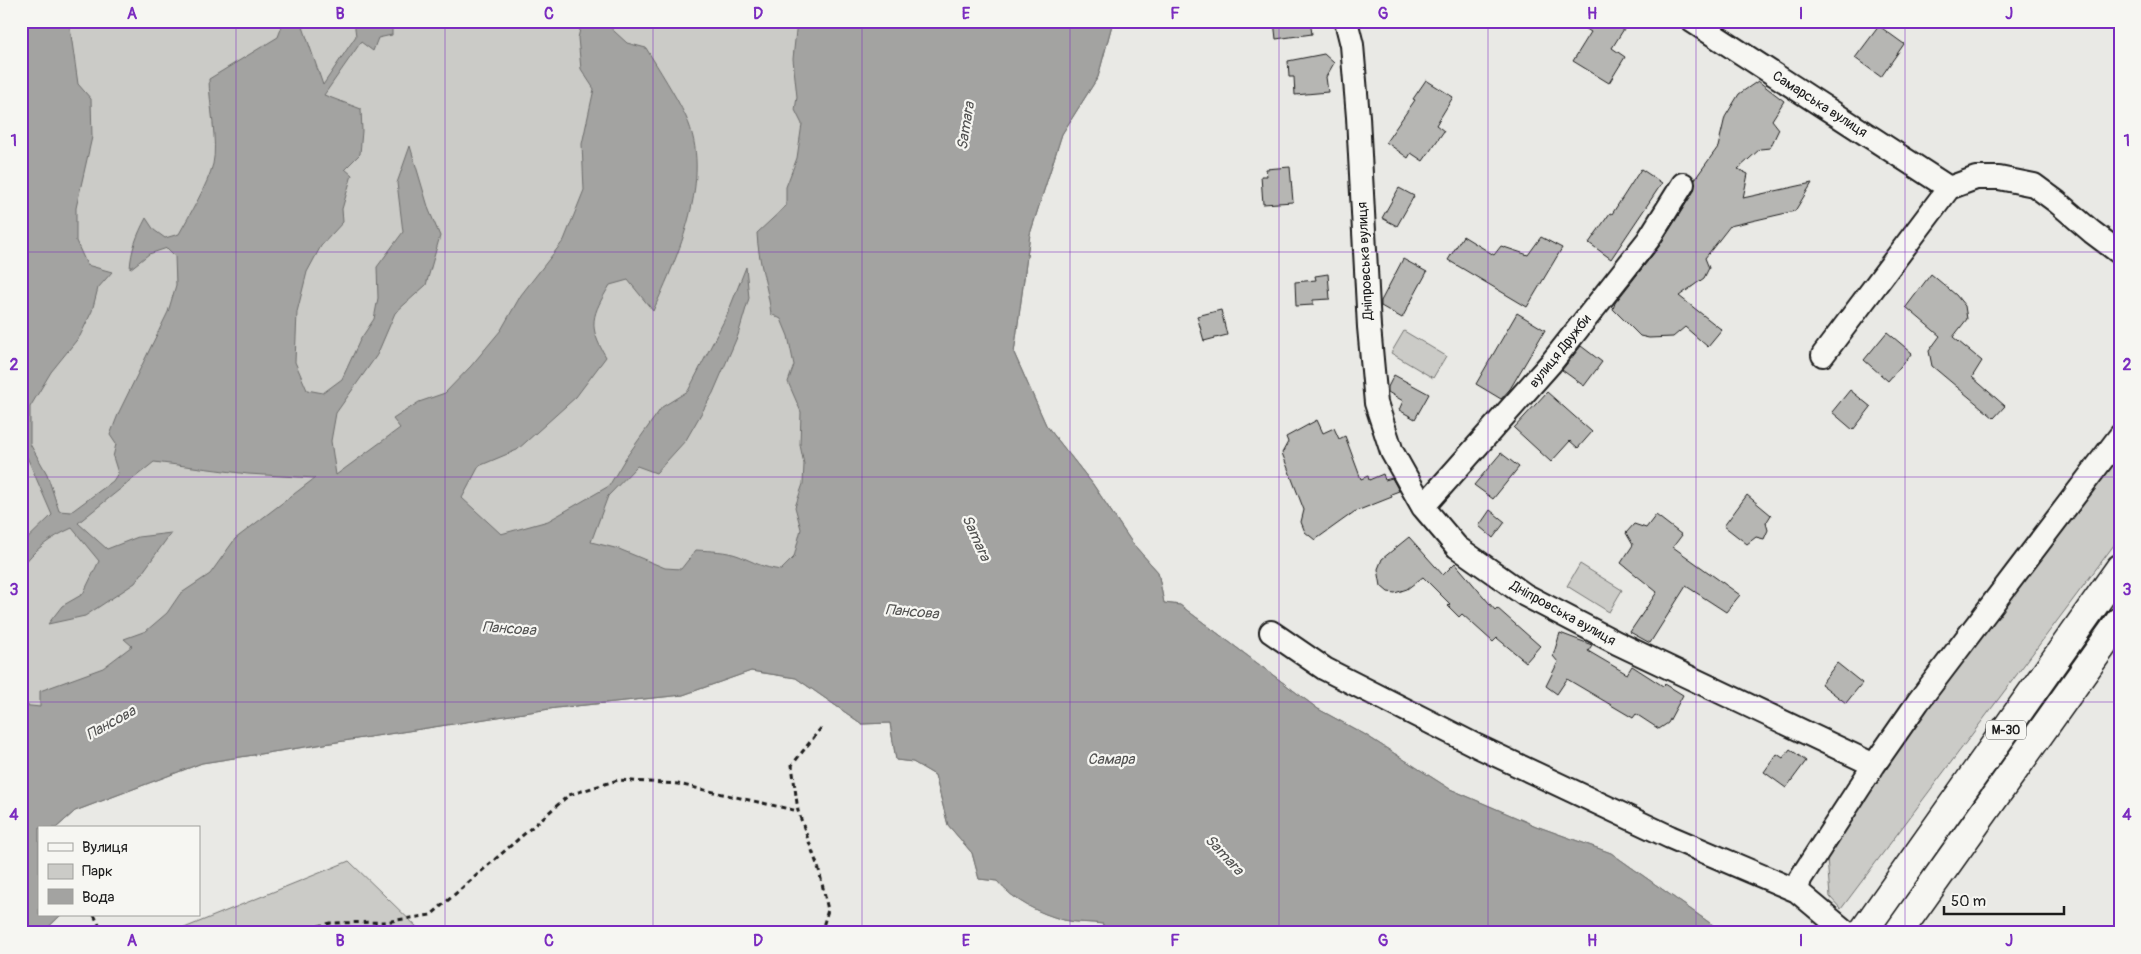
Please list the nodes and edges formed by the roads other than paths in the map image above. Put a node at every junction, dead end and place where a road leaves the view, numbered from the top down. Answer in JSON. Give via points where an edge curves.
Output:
{"nodes":[{"id":1,"x":1346,"y":21,"type":"edge"},
{"id":2,"x":1692,"y":21,"type":"edge"},
{"id":3,"x":1683,"y":184,"type":"dead end"},
{"id":4,"x":1949,"y":188,"type":"junction"},
{"id":5,"x":2120,"y":253,"type":"edge"},
{"id":6,"x":1823,"y":355,"type":"dead end"},
{"id":7,"x":2120,"y":436,"type":"edge"},
{"id":8,"x":1423,"y":507,"type":"junction"},
{"id":9,"x":2120,"y":568,"type":"edge"},
{"id":10,"x":2120,"y":621,"type":"edge"},
{"id":11,"x":1271,"y":632,"type":"dead end"},
{"id":12,"x":1874,"y":765,"type":"junction"},
{"id":13,"x":1797,"y":890,"type":"junction"},
{"id":14,"x":1904,"y":925,"type":"edge"},
{"id":15,"x":1848,"y":933,"type":"edge"},
{"id":16,"x":1862,"y":933,"type":"edge"}],
"edges":[{"from":1,"to":8,"type":"street","name":"Дніпровська вулиця","via":[[1352,45],[1358,118],[1376,403],[1392,452]]},
{"from":2,"to":4,"type":"street","name":"Самарська вулиця"},
{"from":3,"to":8,"type":"street","name":"вулиця Дружби","via":[[1648,240],[1551,363]]},
{"from":4,"to":5,"type":"street","via":[[1976,178],[2000,178],[2034,186]]},
{"from":4,"to":6,"type":"street"},
{"from":7,"to":12,"type":"street"},
{"from":8,"to":12,"type":"street","name":"Дніпровська вулиця","via":[[1457,547],[1526,595],[1617,643]]},
{"from":9,"to":16,"type":"highway","number":"М-30"},
{"from":10,"to":14,"type":"highway","number":"М-30"},
{"from":11,"to":13,"type":"street","via":[[1325,669],[1477,746],[1670,837]]},
{"from":12,"to":13,"type":"street","via":[[1800,878]]},
{"from":13,"to":15,"type":"street"}]}
